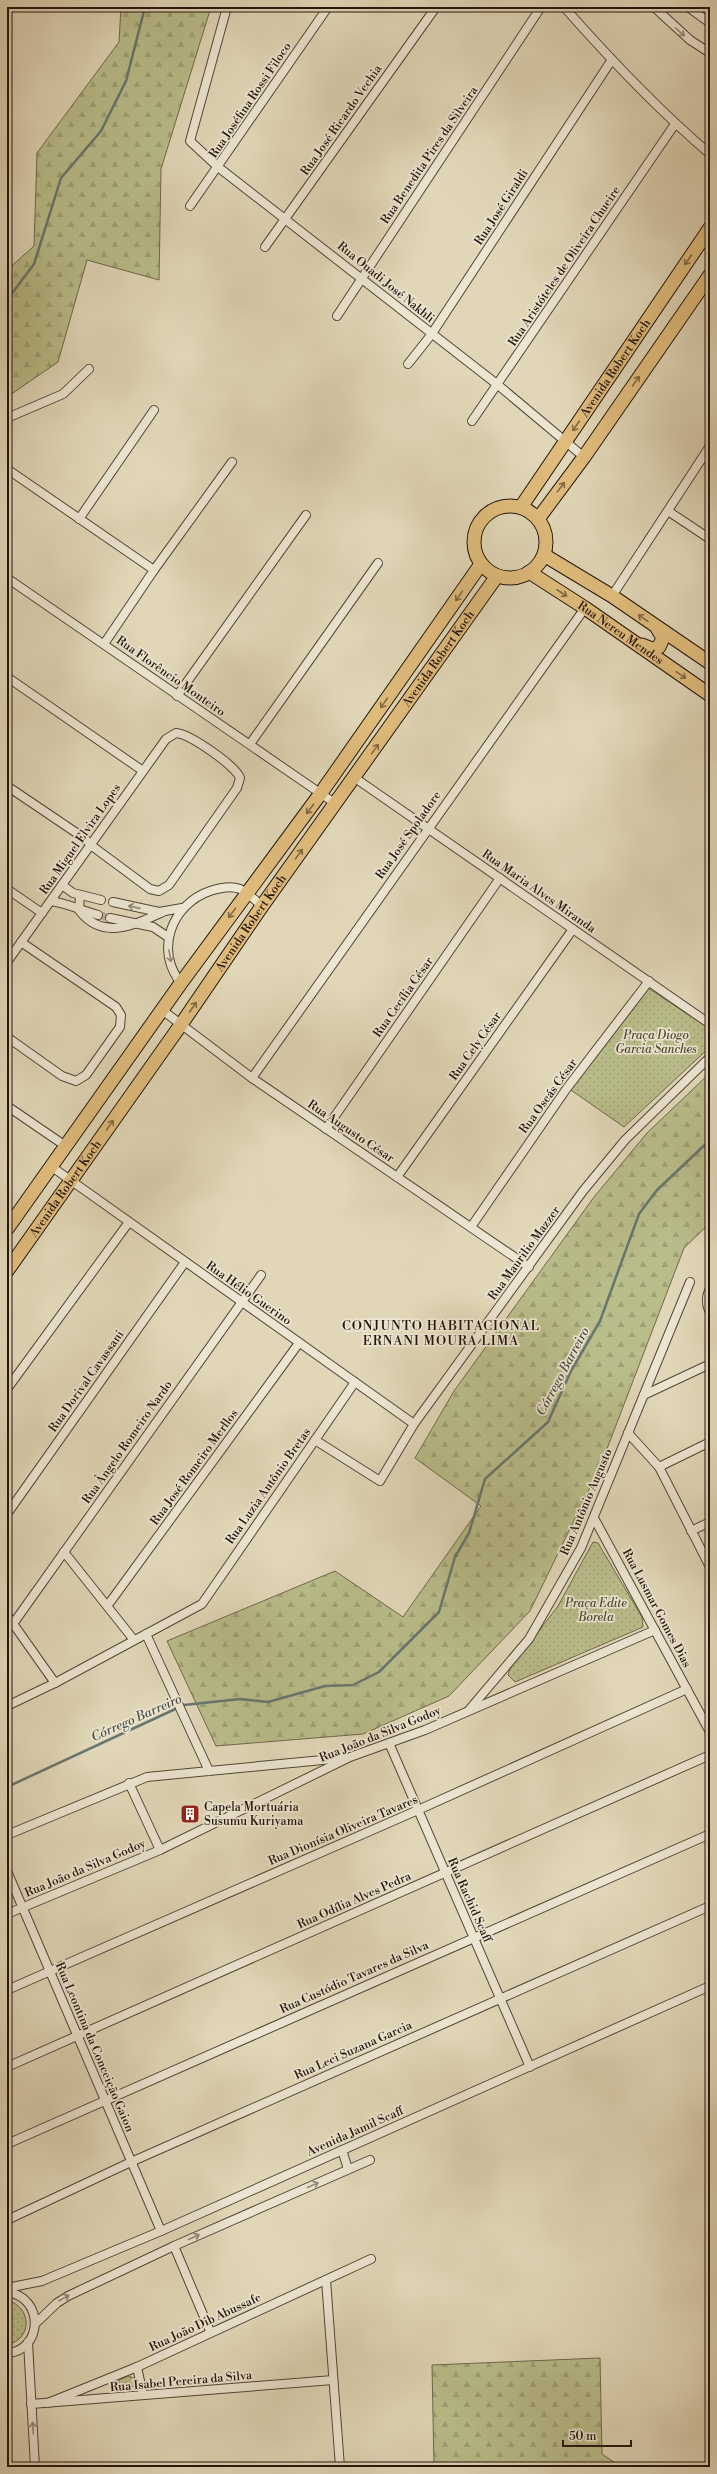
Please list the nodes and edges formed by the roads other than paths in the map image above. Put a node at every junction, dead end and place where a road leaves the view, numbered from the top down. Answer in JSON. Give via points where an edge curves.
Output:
{"nodes":[{"id":1,"x":227,"y":7,"type":"edge"},
{"id":2,"x":328,"y":7,"type":"edge"},
{"id":3,"x":436,"y":7,"type":"edge"},
{"id":4,"x":541,"y":7,"type":"edge"},
{"id":5,"x":564,"y":7,"type":"edge"},
{"id":6,"x":654,"y":7,"type":"edge"},
{"id":7,"x":688,"y":7,"type":"edge"},
{"id":8,"x":710,"y":23,"type":"edge"},
{"id":9,"x":710,"y":53,"type":"edge"},
{"id":10,"x":611,"y":60,"type":"junction"},
{"id":11,"x":675,"y":124,"type":"junction"},
{"id":12,"x":710,"y":154,"type":"edge"},
{"id":13,"x":218,"y":167,"type":"junction"},
{"id":14,"x":190,"y":206,"type":"dead end"},
{"id":15,"x":286,"y":218,"type":"junction"},
{"id":16,"x":710,"y":228,"type":"edge"},
{"id":17,"x":265,"y":247,"type":"dead end"},
{"id":18,"x":710,"y":275,"type":"edge"},
{"id":19,"x":361,"y":278,"type":"junction"},
{"id":20,"x":337,"y":316,"type":"dead end"},
{"id":21,"x":431,"y":334,"type":"junction"},
{"id":22,"x":408,"y":364,"type":"dead end"},
{"id":23,"x":89,"y":369,"type":"dead end"},
{"id":24,"x":498,"y":385,"type":"junction"},
{"id":25,"x":154,"y":410,"type":"dead end"},
{"id":26,"x":7,"y":418,"type":"edge"},
{"id":27,"x":472,"y":421,"type":"dead end"},
{"id":28,"x":566,"y":443,"type":"junction"},
{"id":29,"x":710,"y":446,"type":"edge"},
{"id":30,"x":584,"y":457,"type":"junction"},
{"id":31,"x":232,"y":462,"type":"dead end"},
{"id":32,"x":7,"y":469,"type":"edge"},
{"id":33,"x":521,"y":507,"type":"junction"},
{"id":34,"x":668,"y":511,"type":"junction"},
{"id":35,"x":306,"y":516,"type":"dead end"},
{"id":36,"x":79,"y":518,"type":"junction"},
{"id":37,"x":538,"y":519,"type":"junction"},
{"id":38,"x":710,"y":539,"type":"edge"},
{"id":39,"x":544,"y":555,"type":"junction"},
{"id":40,"x":378,"y":562,"type":"dead end"},
{"id":41,"x":481,"y":564,"type":"junction"},
{"id":42,"x":154,"y":570,"type":"junction"},
{"id":43,"x":530,"y":572,"type":"junction"},
{"id":44,"x":498,"y":576,"type":"junction"},
{"id":45,"x":7,"y":578,"type":"edge"},
{"id":46,"x":612,"y":596,"type":"junction"},
{"id":47,"x":585,"y":608,"type":"junction"},
{"id":48,"x":657,"y":628,"type":"junction"},
{"id":49,"x":629,"y":639,"type":"junction"},
{"id":50,"x":104,"y":644,"type":"junction"},
{"id":51,"x":710,"y":663,"type":"edge"},
{"id":52,"x":7,"y":677,"type":"edge"},
{"id":53,"x":710,"y":695,"type":"edge"},
{"id":54,"x":177,"y":696,"type":"junction"},
{"id":55,"x":250,"y":744,"type":"junction"},
{"id":56,"x":143,"y":771,"type":"junction"},
{"id":57,"x":355,"y":778,"type":"junction"},
{"id":58,"x":7,"y":786,"type":"edge"},
{"id":59,"x":321,"y":794,"type":"junction"},
{"id":60,"x":336,"y":804,"type":"junction"},
{"id":61,"x":427,"y":828,"type":"junction"},
{"id":62,"x":92,"y":846,"type":"junction"},
{"id":63,"x":500,"y":878,"type":"junction"},
{"id":64,"x":62,"y":885,"type":"junction"},
{"id":65,"x":7,"y":889,"type":"edge"},
{"id":66,"x":246,"y":893,"type":"junction"},
{"id":67,"x":80,"y":895,"type":"junction"},
{"id":68,"x":101,"y":900,"type":"dead end"},
{"id":69,"x":51,"y":901,"type":"junction"},
{"id":70,"x":113,"y":902,"type":"dead end"},
{"id":71,"x":262,"y":906,"type":"junction"},
{"id":72,"x":182,"y":908,"type":"junction"},
{"id":73,"x":79,"y":910,"type":"junction"},
{"id":74,"x":163,"y":912,"type":"junction"},
{"id":75,"x":42,"y":913,"type":"junction"},
{"id":76,"x":98,"y":915,"type":"tunnel mouth"},
{"id":77,"x":110,"y":918,"type":"tunnel mouth"},
{"id":78,"x":137,"y":924,"type":"junction"},
{"id":79,"x":573,"y":929,"type":"junction"},
{"id":80,"x":168,"y":937,"type":"junction"},
{"id":81,"x":21,"y":942,"type":"junction"},
{"id":82,"x":7,"y":962,"type":"edge"},
{"id":83,"x":648,"y":981,"type":"junction"},
{"id":84,"x":181,"y":983,"type":"junction"},
{"id":85,"x":162,"y":1010,"type":"junction"},
{"id":86,"x":710,"y":1024,"type":"edge"},
{"id":87,"x":180,"y":1026,"type":"junction"},
{"id":88,"x":7,"y":1037,"type":"edge"},
{"id":89,"x":710,"y":1057,"type":"edge"},
{"id":90,"x":252,"y":1078,"type":"junction"},
{"id":91,"x":7,"y":1106,"type":"edge"},
{"id":92,"x":326,"y":1128,"type":"junction"},
{"id":93,"x":67,"y":1147,"type":"junction"},
{"id":94,"x":52,"y":1167,"type":"junction"},
{"id":95,"x":397,"y":1177,"type":"junction"},
{"id":96,"x":71,"y":1181,"type":"junction"},
{"id":97,"x":129,"y":1222,"type":"junction"},
{"id":98,"x":470,"y":1227,"type":"junction"},
{"id":99,"x":7,"y":1229,"type":"edge"},
{"id":100,"x":186,"y":1262,"type":"junction"},
{"id":101,"x":529,"y":1268,"type":"junction"},
{"id":102,"x":7,"y":1271,"type":"edge"},
{"id":103,"x":261,"y":1275,"type":"dead end"},
{"id":104,"x":690,"y":1282,"type":"dead end"},
{"id":105,"x":710,"y":1289,"type":"edge"},
{"id":106,"x":241,"y":1301,"type":"junction"},
{"id":107,"x":710,"y":1312,"type":"edge"},
{"id":108,"x":299,"y":1343,"type":"junction"},
{"id":109,"x":710,"y":1364,"type":"edge"},
{"id":110,"x":355,"y":1382,"type":"junction"},
{"id":111,"x":7,"y":1389,"type":"edge"},
{"id":112,"x":644,"y":1395,"type":"junction"},
{"id":113,"x":414,"y":1424,"type":"junction"},
{"id":114,"x":628,"y":1433,"type":"junction"},
{"id":115,"x":315,"y":1440,"type":"junction"},
{"id":116,"x":710,"y":1442,"type":"edge"},
{"id":117,"x":659,"y":1467,"type":"junction"},
{"id":118,"x":7,"y":1514,"type":"edge"},
{"id":119,"x":594,"y":1518,"type":"junction"},
{"id":120,"x":710,"y":1522,"type":"edge"},
{"id":121,"x":691,"y":1531,"type":"junction"},
{"id":122,"x":64,"y":1552,"type":"junction"},
{"id":123,"x":710,"y":1567,"type":"edge"},
{"id":124,"x":108,"y":1605,"type":"junction"},
{"id":125,"x":7,"y":1615,"type":"edge"},
{"id":126,"x":13,"y":1624,"type":"junction"},
{"id":127,"x":655,"y":1630,"type":"junction"},
{"id":128,"x":146,"y":1634,"type":"junction"},
{"id":129,"x":134,"y":1640,"type":"junction"},
{"id":130,"x":55,"y":1683,"type":"junction"},
{"id":131,"x":687,"y":1689,"type":"junction"},
{"id":132,"x":7,"y":1706,"type":"edge"},
{"id":133,"x":467,"y":1712,"type":"junction"},
{"id":134,"x":710,"y":1732,"type":"edge"},
{"id":135,"x":389,"y":1743,"type":"junction"},
{"id":136,"x":710,"y":1755,"type":"edge"},
{"id":137,"x":350,"y":1757,"type":"junction"},
{"id":138,"x":209,"y":1771,"type":"junction"},
{"id":139,"x":130,"y":1783,"type":"junction"},
{"id":140,"x":418,"y":1810,"type":"junction"},
{"id":141,"x":710,"y":1834,"type":"edge"},
{"id":142,"x":7,"y":1835,"type":"edge"},
{"id":143,"x":160,"y":1850,"type":"junction"},
{"id":144,"x":7,"y":1871,"type":"edge"},
{"id":145,"x":445,"y":1873,"type":"junction"},
{"id":146,"x":710,"y":1906,"type":"edge"},
{"id":147,"x":22,"y":1908,"type":"junction"},
{"id":148,"x":7,"y":1914,"type":"edge"},
{"id":149,"x":473,"y":1937,"type":"junction"},
{"id":150,"x":49,"y":1970,"type":"junction"},
{"id":151,"x":710,"y":1986,"type":"edge"},
{"id":152,"x":7,"y":1990,"type":"edge"},
{"id":153,"x":500,"y":1998,"type":"junction"},
{"id":154,"x":77,"y":2035,"type":"junction"},
{"id":155,"x":7,"y":2067,"type":"edge"},
{"id":156,"x":530,"y":2067,"type":"junction"},
{"id":157,"x":105,"y":2101,"type":"junction"},
{"id":158,"x":7,"y":2144,"type":"edge"},
{"id":159,"x":342,"y":2150,"type":"junction"},
{"id":160,"x":370,"y":2160,"type":"dead end"},
{"id":161,"x":131,"y":2162,"type":"junction"},
{"id":162,"x":348,"y":2169,"type":"junction"},
{"id":163,"x":7,"y":2220,"type":"edge"},
{"id":164,"x":161,"y":2231,"type":"junction"},
{"id":165,"x":174,"y":2246,"type":"junction"},
{"id":166,"x":371,"y":2259,"type":"dead end"},
{"id":167,"x":326,"y":2280,"type":"junction"},
{"id":168,"x":7,"y":2288,"type":"edge"},
{"id":169,"x":7,"y":2292,"type":"edge"},
{"id":170,"x":35,"y":2324,"type":"junction"},
{"id":171,"x":210,"y":2332,"type":"junction"},
{"id":172,"x":28,"y":2342,"type":"junction"},
{"id":173,"x":7,"y":2353,"type":"edge"},
{"id":174,"x":137,"y":2367,"type":"junction"},
{"id":175,"x":334,"y":2380,"type":"junction"},
{"id":176,"x":144,"y":2395,"type":"junction"},
{"id":177,"x":48,"y":2403,"type":"junction"},
{"id":178,"x":31,"y":2404,"type":"junction"},
{"id":179,"x":35,"y":2467,"type":"edge"},
{"id":180,"x":340,"y":2467,"type":"edge"}],
"edges":[{"from":1,"to":13,"type":"street","name":"Rua Ouadi José Nakhli","via":[[190,141]]},
{"from":2,"to":13,"type":"street","name":"Rua Joséfina Rossi Filoco"},
{"from":3,"to":15,"type":"street","name":"Rua José Ricardo Vechia"},
{"from":4,"to":19,"type":"street","name":"Rua Benedita Pires da Silveira"},
{"from":5,"to":10,"type":"street"},
{"from":6,"to":9,"type":"street","one_way":true,"via":[[690,40]]},
{"from":7,"to":8,"type":"street"},
{"from":10,"to":11,"type":"street"},
{"from":10,"to":21,"type":"street","name":"Rua José Giraldi"},
{"from":11,"to":12,"type":"street"},
{"from":11,"to":24,"type":"street","name":"Rua Aristóteles de Oliveira Chueire"},
{"from":13,"to":14,"type":"street","name":"Rua Joséfina Rossi Filoco"},
{"from":13,"to":15,"type":"street","name":"Rua Ouadi José Nakhli"},
{"from":15,"to":17,"type":"street","name":"Rua José Ricardo Vechia"},
{"from":15,"to":19,"type":"street","name":"Rua Ouadi José Nakhli"},
{"from":16,"to":28,"type":"main road","name":"Avenida Robert Koch","one_way":true},
{"from":30,"to":18,"type":"main road","name":"Avenida Robert Koch","one_way":true},
{"from":19,"to":20,"type":"street","name":"Rua Benedita Pires da Silveira"},
{"from":19,"to":21,"type":"street","name":"Rua Ouadi José Nakhli"},
{"from":21,"to":22,"type":"street","name":"Rua José Giraldi"},
{"from":21,"to":24,"type":"street","name":"Rua Ouadi José Nakhli"},
{"from":23,"to":26,"type":"street","via":[[63,394]]},
{"from":24,"to":27,"type":"street","name":"Rua Aristóteles de Oliveira Chueire"},
{"from":24,"to":28,"type":"street","name":"Rua Ouadi José Nakhli"},
{"from":25,"to":36,"type":"street"},
{"from":28,"to":30,"type":"street","name":"Rua Ouadi José Nakhli"},
{"from":28,"to":33,"type":"main road","name":"Avenida Robert Koch"},
{"from":29,"to":34,"type":"street"},
{"from":37,"to":30,"type":"main road","name":"Avenida Robert Koch","one_way":true},
{"from":31,"to":42,"type":"street"},
{"from":32,"to":36,"type":"street"},
{"from":33,"to":37,"type":"main road"},
{"from":33,"to":41,"type":"main road","via":[[498,507],[480,521],[474,543]]},
{"from":34,"to":38,"type":"street"},
{"from":34,"to":46,"type":"street"},
{"from":35,"to":54,"type":"street"},
{"from":36,"to":42,"type":"street"},
{"from":37,"to":39,"type":"main road","via":[[546,536]]},
{"from":39,"to":43,"type":"main road"},
{"from":39,"to":46,"type":"main road","name":"Rua Nereu Mendes"},
{"from":40,"to":55,"type":"street"},
{"from":41,"to":44,"type":"main road"},
{"from":41,"to":59,"type":"main road","name":"Avenida Robert Koch","one_way":true},
{"from":42,"to":50,"type":"street"},
{"from":43,"to":44,"type":"main road","via":[[508,578]]},
{"from":43,"to":47,"type":"main road","name":"Rua Nereu Mendes","one_way":true},
{"from":57,"to":44,"type":"main road","name":"Avenida Robert Koch","one_way":true},
{"from":45,"to":50,"type":"street","name":"Rua Florêncio Monteiro"},
{"from":48,"to":46,"type":"main road","name":"Rua Nereu Mendes","one_way":true},
{"from":47,"to":49,"type":"main road","name":"Rua Nereu Mendes"},
{"from":47,"to":61,"type":"street","name":"Rua José Spoladore"},
{"from":48,"to":49,"type":"main road","via":[[663,638],[659,647],[655,649]]},
{"from":48,"to":51,"type":"main road","name":"Rua Nereu Mendes"},
{"from":49,"to":53,"type":"main road","name":"Rua Nereu Mendes","one_way":true},
{"from":50,"to":54,"type":"street","name":"Rua Florêncio Monteiro"},
{"from":52,"to":56,"type":"street"},
{"from":54,"to":55,"type":"street","name":"Rua Florêncio Monteiro"},
{"from":55,"to":59,"type":"street","name":"Rua Florêncio Monteiro"},
{"from":56,"to":62,"type":"street","name":"Rua Miguel Elvira Lopes"},
{"from":56,"to":62,"type":"street","name":"Rua Miguel Elvira Lopes","via":[[166,739],[176,733],[187,735],[235,769],[240,778],[237,788],[169,885],[158,891],[150,889]]},
{"from":57,"to":60,"type":"main road","name":"Avenida Robert Koch"},
{"from":57,"to":61,"type":"street","name":"Rua Maria Alves Miranda"},
{"from":58,"to":62,"type":"street"},
{"from":59,"to":60,"type":"street","name":"Rua Florêncio Monteiro"},
{"from":59,"to":66,"type":"main road","name":"Avenida Robert Koch","one_way":true},
{"from":71,"to":60,"type":"main road","name":"Avenida Robert Koch","one_way":true},
{"from":61,"to":63,"type":"street","name":"Rua Maria Alves Miranda"},
{"from":61,"to":90,"type":"street","name":"Rua José Spoladore"},
{"from":62,"to":64,"type":"street","name":"Rua Miguel Elvira Lopes"},
{"from":63,"to":79,"type":"street","name":"Rua Maria Alves Miranda"},
{"from":63,"to":92,"type":"street","name":"Rua Cecília César"},
{"from":64,"to":67,"type":"street","via":[[70,892]]},
{"from":64,"to":69,"type":"street","name":"Rua Miguel Elvira Lopes"},
{"from":65,"to":75,"type":"street"},
{"from":66,"to":71,"type":"street"},
{"from":66,"to":72,"type":"street","via":[[230,887],[216,888],[202,893]]},
{"from":66,"to":84,"type":"main road","name":"Avenida Robert Koch","one_way":true},
{"from":67,"to":68,"type":"street"},
{"from":67,"to":73,"type":"street"},
{"from":69,"to":73,"type":"street","via":[[64,903]]},
{"from":69,"to":75,"type":"street","name":"Rua Miguel Elvira Lopes"},
{"from":74,"to":70,"type":"street","one_way":true},
{"from":87,"to":71,"type":"main road","name":"Avenida Robert Koch","one_way":true},
{"from":72,"to":74,"type":"street"},
{"from":72,"to":80,"type":"street","via":[[173,922]]},
{"from":73,"to":76,"type":"street"},
{"from":73,"to":78,"type":"street","via":[[86,921],[96,926],[114,929]]},
{"from":74,"to":78,"type":"street"},
{"from":75,"to":81,"type":"street","name":"Rua Miguel Elvira Lopes"},
{"from":77,"to":78,"type":"street"},
{"from":78,"to":80,"type":"street","via":[[157,928]]},
{"from":79,"to":83,"type":"street","name":"Rua Maria Alves Miranda"},
{"from":79,"to":95,"type":"street","name":"Rua Cely César"},
{"from":80,"to":84,"type":"street","one_way":true,"via":[[173,970]]},
{"from":81,"to":82,"type":"street","name":"Rua Miguel Elvira Lopes"},
{"from":81,"to":88,"type":"street","via":[[116,1007],[121,1020],[120,1027],[86,1075],[76,1081],[62,1076]]},
{"from":83,"to":86,"type":"street","name":"Rua Maria Alves Miranda"},
{"from":83,"to":98,"type":"street","name":"Rua Oseás César","via":[[568,1088]]},
{"from":84,"to":85,"type":"main road","name":"Avenida Robert Koch"},
{"from":85,"to":87,"type":"street","name":"Rua Augusto César"},
{"from":85,"to":93,"type":"main road","name":"Avenida Robert Koch"},
{"from":87,"to":90,"type":"street","name":"Rua Augusto César"},
{"from":96,"to":87,"type":"main road","name":"Avenida Robert Koch","one_way":true},
{"from":89,"to":101,"type":"street","name":"Rua Maurilio Mazzer","via":[[624,1140]]},
{"from":90,"to":92,"type":"street","name":"Rua Augusto César"},
{"from":91,"to":93,"type":"street"},
{"from":92,"to":95,"type":"street","name":"Rua Augusto César"},
{"from":93,"to":94,"type":"main road","name":"Avenida Robert Koch"},
{"from":94,"to":96,"type":"street","name":"Rua Hélio Guerino"},
{"from":94,"to":99,"type":"main road","name":"Avenida Robert Koch"},
{"from":95,"to":98,"type":"street","name":"Rua Augusto César"},
{"from":96,"to":97,"type":"street","name":"Rua Hélio Guerino"},
{"from":96,"to":102,"type":"main road","name":"Avenida Robert Koch"},
{"from":97,"to":100,"type":"street","name":"Rua Hélio Guerino"},
{"from":97,"to":111,"type":"street"},
{"from":98,"to":101,"type":"street","name":"Rua Augusto César"},
{"from":100,"to":106,"type":"street","name":"Rua Hélio Guerino"},
{"from":100,"to":118,"type":"street","name":"Rua Dorival Cavassani"},
{"from":101,"to":113,"type":"street","name":"Rua Maurilio Mazzer"},
{"from":103,"to":106,"type":"street","name":"Rua Ângelo Romeiro Nardo"},
{"from":104,"to":112,"type":"street","name":"Rua Antônio Augusto"},
{"from":105,"to":107,"type":"street"},
{"from":106,"to":108,"type":"street","name":"Rua Hélio Guerino"},
{"from":106,"to":122,"type":"street","name":"Rua Ângelo Romeiro Nardo"},
{"from":108,"to":110,"type":"street","name":"Rua Hélio Guerino"},
{"from":108,"to":124,"type":"street","name":"Rua José Romeiro Merllos"},
{"from":109,"to":112,"type":"street"},
{"from":110,"to":113,"type":"street","name":"Rua Hélio Guerino"},
{"from":110,"to":115,"type":"street","name":"Rua Luzia Antônio Bretas"},
{"from":112,"to":114,"type":"street","name":"Rua Antônio Augusto"},
{"from":113,"to":115,"type":"street","name":"Rua Maurilio Mazzer","via":[[380,1481]]},
{"from":114,"to":117,"type":"street"},
{"from":114,"to":119,"type":"street","name":"Rua Antônio Augusto"},
{"from":115,"to":128,"type":"street","name":"Rua Luzia Antônio Bretas","via":[[202,1604]]},
{"from":116,"to":117,"type":"street"},
{"from":117,"to":121,"type":"street"},
{"from":119,"to":127,"type":"street","name":"Rua Lusmar Gomes Dias"},
{"from":119,"to":133,"type":"street","name":"Rua Antônio Augusto","via":[[581,1548],[529,1639]]},
{"from":120,"to":121,"type":"street"},
{"from":121,"to":123,"type":"street"},
{"from":122,"to":124,"type":"street"},
{"from":122,"to":126,"type":"street","name":"Rua Ângelo Romeiro Nardo"},
{"from":124,"to":129,"type":"street"},
{"from":125,"to":126,"type":"street"},
{"from":126,"to":130,"type":"street"},
{"from":127,"to":131,"type":"street","name":"Rua Lusmar Gomes Dias"},
{"from":127,"to":133,"type":"street","name":"Rua João da Silva Godoy"},
{"from":128,"to":129,"type":"street"},
{"from":128,"to":138,"type":"street"},
{"from":129,"to":130,"type":"street"},
{"from":130,"to":132,"type":"street"},
{"from":131,"to":134,"type":"street","name":"Rua Lusmar Gomes Dias"},
{"from":131,"to":140,"type":"street","name":"Rua Dionísia Oliveira Tavares"},
{"from":133,"to":135,"type":"street","name":"Rua João da Silva Godoy"},
{"from":135,"to":137,"type":"street","name":"Rua João da Silva Godoy"},
{"from":135,"to":140,"type":"street","name":"Rua Rachid Scaff"},
{"from":136,"to":145,"type":"street","name":"Rua Odília Alves Pedra"},
{"from":137,"to":138,"type":"street"},
{"from":137,"to":143,"type":"street","name":"Rua João da Silva Godoy"},
{"from":138,"to":139,"type":"street","via":[[147,1777]]},
{"from":139,"to":142,"type":"street"},
{"from":139,"to":143,"type":"street"},
{"from":140,"to":145,"type":"street","name":"Rua Rachid Scaff"},
{"from":140,"to":150,"type":"street","name":"Rua Dionísia Oliveira Tavares"},
{"from":141,"to":149,"type":"street","name":"Rua Custódio Tavares da Silva"},
{"from":143,"to":147,"type":"street","name":"Rua João da Silva Godoy"},
{"from":144,"to":147,"type":"street","name":"Rua Leontina da Conceição Gaion"},
{"from":145,"to":149,"type":"street","name":"Rua Rachid Scaff"},
{"from":145,"to":154,"type":"street","name":"Rua Odília Alves Pedra"},
{"from":146,"to":153,"type":"street","name":"Rua Leci Suzana Garcia"},
{"from":147,"to":148,"type":"street","name":"Rua João da Silva Godoy"},
{"from":147,"to":150,"type":"street","name":"Rua Leontina da Conceição Gaion"},
{"from":149,"to":153,"type":"street","name":"Rua Rachid Scaff"},
{"from":149,"to":157,"type":"street","name":"Rua Custódio Tavares da Silva"},
{"from":150,"to":152,"type":"street","name":"Rua Dionísia Oliveira Tavares"},
{"from":150,"to":154,"type":"street","name":"Rua Leontina da Conceição Gaion"},
{"from":151,"to":156,"type":"street","name":"Avenida Jamil Scaff"},
{"from":153,"to":156,"type":"street","name":"Rua Rachid Scaff"},
{"from":153,"to":161,"type":"street","name":"Rua Leci Suzana Garcia"},
{"from":154,"to":155,"type":"street","name":"Rua Odília Alves Pedra"},
{"from":154,"to":157,"type":"street","name":"Rua Leontina da Conceição Gaion"},
{"from":156,"to":159,"type":"street","name":"Avenida Jamil Scaff"},
{"from":157,"to":158,"type":"street","name":"Rua Custódio Tavares da Silva"},
{"from":157,"to":161,"type":"street","name":"Rua Leontina da Conceição Gaion"},
{"from":159,"to":162,"type":"street"},
{"from":159,"to":164,"type":"street","name":"Avenida Jamil Scaff"},
{"from":160,"to":162,"type":"street"},
{"from":161,"to":163,"type":"street","name":"Rua Leci Suzana Garcia"},
{"from":161,"to":164,"type":"street","name":"Rua Leontina da Conceição Gaion"},
{"from":165,"to":162,"type":"street","one_way":true},
{"from":164,"to":168,"type":"street","name":"Avenida Jamil Scaff","via":[[42,2281]]},
{"from":170,"to":165,"type":"street","one_way":true,"via":[[62,2299]]},
{"from":165,"to":171,"type":"street"},
{"from":166,"to":167,"type":"street","name":"Rua João Dib Abussafe"},
{"from":167,"to":171,"type":"street","name":"Rua João Dib Abussafe"},
{"from":167,"to":175,"type":"street"},
{"from":169,"to":170,"type":"street","via":[[23,2297],[30,2305]]},
{"from":170,"to":172,"type":"street"},
{"from":171,"to":174,"type":"street","name":"Rua João Dib Abussafe"},
{"from":172,"to":173,"type":"street","via":[[20,2349]]},
{"from":172,"to":178,"type":"street"},
{"from":174,"to":176,"type":"street"},
{"from":174,"to":177,"type":"street","name":"Rua João Dib Abussafe"},
{"from":175,"to":176,"type":"street","name":"Rua Isabel Pereira da Silva"},
{"from":175,"to":180,"type":"street"},
{"from":176,"to":177,"type":"street","name":"Rua Isabel Pereira da Silva"},
{"from":177,"to":178,"type":"street","name":"Rua Isabel Pereira da Silva"},
{"from":179,"to":178,"type":"street","one_way":true}]}
